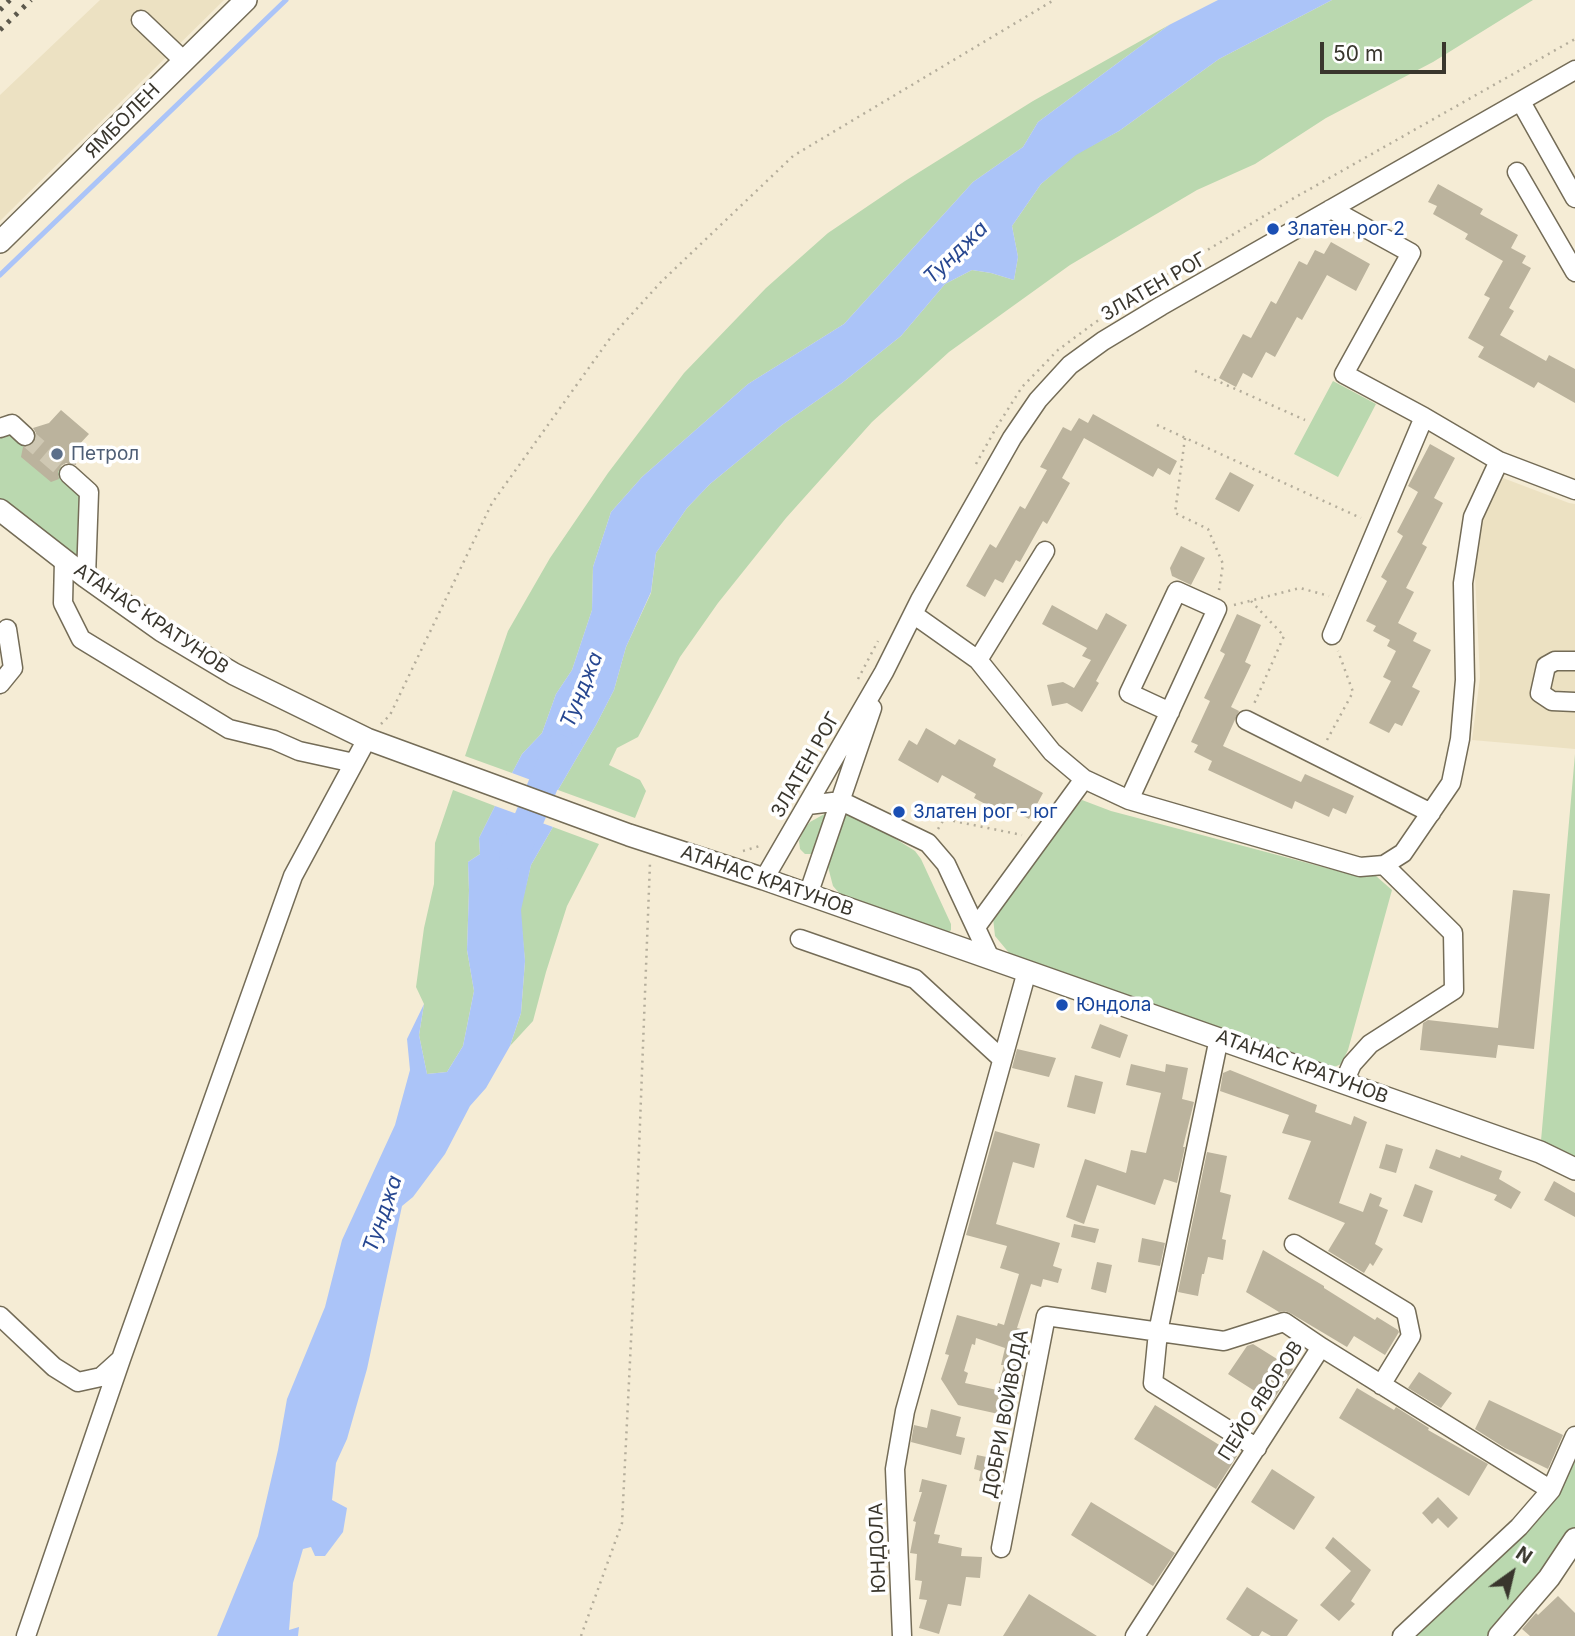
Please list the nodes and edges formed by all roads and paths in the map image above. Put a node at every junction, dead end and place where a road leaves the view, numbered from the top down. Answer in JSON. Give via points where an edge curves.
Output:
{"nodes":[{"id":1,"x":246,"y":0,"type":"edge"},
{"id":2,"x":1054,"y":0,"type":"edge"},
{"id":3,"x":141,"y":20,"type":"dead end"},
{"id":4,"x":1575,"y":39,"type":"edge"},
{"id":5,"x":184,"y":61,"type":"junction"},
{"id":6,"x":1575,"y":70,"type":"edge"},
{"id":7,"x":1521,"y":102,"type":"junction"},
{"id":8,"x":1517,"y":172,"type":"dead end"},
{"id":9,"x":1575,"y":198,"type":"edge"},
{"id":10,"x":1331,"y":209,"type":"junction"},
{"id":11,"x":0,"y":242,"type":"edge"},
{"id":12,"x":1569,"y":247,"type":"edge"},
{"id":13,"x":1575,"y":272,"type":"edge"},
{"id":14,"x":1195,"y":371,"type":"dead end"},
{"id":15,"x":1423,"y":417,"type":"junction"},
{"id":16,"x":1305,"y":421,"type":"dead end"},
{"id":17,"x":1157,"y":425,"type":"dead end"},
{"id":18,"x":0,"y":428,"type":"edge"},
{"id":19,"x":25,"y":436,"type":"tunnel mouth"},
{"id":20,"x":1185,"y":438,"type":"junction"},
{"id":21,"x":1499,"y":461,"type":"junction"},
{"id":22,"x":976,"y":463,"type":"dead end"},
{"id":23,"x":69,"y":474,"type":"tunnel mouth"},
{"id":24,"x":1575,"y":490,"type":"edge"},
{"id":25,"x":0,"y":510,"type":"edge"},
{"id":26,"x":1378,"y":526,"type":"junction"},
{"id":27,"x":1045,"y":551,"type":"dead end"},
{"id":28,"x":64,"y":560,"type":"junction"},
{"id":29,"x":86,"y":577,"type":"junction"},
{"id":30,"x":1346,"y":600,"type":"junction"},
{"id":31,"x":1250,"y":601,"type":"junction"},
{"id":32,"x":1217,"y":609,"type":"junction"},
{"id":33,"x":913,"y":614,"type":"junction"},
{"id":34,"x":7,"y":629,"type":"dead end"},
{"id":35,"x":1332,"y":635,"type":"joint"},
{"id":36,"x":880,"y":638,"type":"dead end"},
{"id":37,"x":978,"y":660,"type":"junction"},
{"id":38,"x":1575,"y":661,"type":"edge"},
{"id":39,"x":884,"y":672,"type":"junction"},
{"id":40,"x":856,"y":682,"type":"dead end"},
{"id":41,"x":0,"y":684,"type":"edge"},
{"id":42,"x":1575,"y":702,"type":"edge"},
{"id":43,"x":1170,"y":712,"type":"junction"},
{"id":44,"x":1246,"y":720,"type":"joint"},
{"id":45,"x":367,"y":740,"type":"junction"},
{"id":46,"x":1318,"y":756,"type":"junction"},
{"id":47,"x":354,"y":762,"type":"junction"},
{"id":48,"x":1084,"y":779,"type":"junction"},
{"id":49,"x":1129,"y":800,"type":"junction"},
{"id":50,"x":841,"y":801,"type":"junction"},
{"id":51,"x":807,"y":805,"type":"junction"},
{"id":52,"x":1431,"y":813,"type":"junction"},
{"id":53,"x":1041,"y":838,"type":"junction"},
{"id":54,"x":650,"y":842,"type":"junction"},
{"id":55,"x":765,"y":844,"type":"dead end"},
{"id":56,"x":928,"y":844,"type":"junction"},
{"id":57,"x":737,"y":852,"type":"dead end"},
{"id":58,"x":1384,"y":865,"type":"junction"},
{"id":59,"x":764,"y":879,"type":"junction"},
{"id":60,"x":808,"y":895,"type":"junction"},
{"id":61,"x":975,"y":927,"type":"junction"},
{"id":62,"x":800,"y":939,"type":"dead end"},
{"id":63,"x":990,"y":958,"type":"junction"},
{"id":64,"x":1027,"y":971,"type":"junction"},
{"id":65,"x":1219,"y":1038,"type":"junction"},
{"id":66,"x":1002,"y":1059,"type":"junction"},
{"id":67,"x":1344,"y":1082,"type":"junction"},
{"id":68,"x":1575,"y":1169,"type":"edge"},
{"id":69,"x":1294,"y":1244,"type":"dead end"},
{"id":70,"x":0,"y":1316,"type":"edge"},
{"id":71,"x":1158,"y":1332,"type":"junction"},
{"id":72,"x":1321,"y":1347,"type":"junction"},
{"id":73,"x":121,"y":1359,"type":"junction"},
{"id":74,"x":1381,"y":1385,"type":"junction"},
{"id":75,"x":1575,"y":1436,"type":"edge"},
{"id":76,"x":1256,"y":1448,"type":"junction"},
{"id":77,"x":1551,"y":1490,"type":"junction"},
{"id":78,"x":1575,"y":1539,"type":"edge"},
{"id":79,"x":1001,"y":1548,"type":"dead end"},
{"id":80,"x":26,"y":1636,"type":"edge"},
{"id":81,"x":581,"y":1636,"type":"edge"},
{"id":82,"x":902,"y":1636,"type":"edge"},
{"id":83,"x":1135,"y":1636,"type":"edge"},
{"id":84,"x":1402,"y":1636,"type":"edge"},
{"id":85,"x":1499,"y":1636,"type":"edge"}],
"edges":[{"from":1,"to":5,"type":"main road","name":"ЯМБОЛЕН"},
{"from":2,"to":45,"type":"path","via":[[793,156],[662,282],[611,337],[492,503],[390,715]]},
{"from":3,"to":5,"type":"street"},
{"from":4,"to":22,"type":"path","via":[[1294,198],[1093,324],[1058,350],[1022,387]]},
{"from":5,"to":11,"type":"main road","name":"ЯМБОЛЕН"},
{"from":6,"to":7,"type":"street","name":"ЗЛАТЕН РОГ"},
{"from":7,"to":9,"type":"street"},
{"from":7,"to":10,"type":"street","name":"ЗЛАТЕН РОГ"},
{"from":8,"to":12,"type":"street"},
{"from":10,"to":15,"type":"street","via":[[1411,253],[1344,374]]},
{"from":10,"to":33,"type":"street","name":"ЗЛАТЕН РОГ","via":[[1161,306],[1070,365],[1012,438]]},
{"from":12,"to":13,"type":"street"},
{"from":14,"to":16,"type":"path"},
{"from":15,"to":21,"type":"street"},
{"from":15,"to":26,"type":"street"},
{"from":17,"to":20,"type":"path"},
{"from":18,"to":19,"type":"street","via":[[12,424]]},
{"from":20,"to":26,"type":"path"},
{"from":20,"to":32,"type":"path","via":[[1175,513],[1208,530],[1213,541],[1223,564]]},
{"from":21,"to":24,"type":"street"},
{"from":21,"to":52,"type":"street","via":[[1473,517],[1463,583],[1465,680],[1460,739],[1451,783]]},
{"from":23,"to":29,"type":"street","via":[[89,492]]},
{"from":25,"to":28,"type":"main road","name":"АТАНАС КРАТУНОВ"},
{"from":26,"to":30,"type":"street"},
{"from":27,"to":37,"type":"street"},
{"from":28,"to":29,"type":"main road","name":"АТАНАС КРАТУНОВ"},
{"from":28,"to":47,"type":"street","via":[[63,603],[81,639],[229,729]]},
{"from":29,"to":45,"type":"main road","name":"АТАНАС КРАТУНОВ","via":[[162,631],[234,674]]},
{"from":30,"to":31,"type":"path","via":[[1300,588]]},
{"from":30,"to":35,"type":"street"},
{"from":31,"to":32,"type":"path"},
{"from":31,"to":44,"type":"path","via":[[1284,636]]},
{"from":32,"to":43,"type":"street"},
{"from":32,"to":43,"type":"street","via":[[1177,591],[1129,693]]},
{"from":33,"to":37,"type":"street"},
{"from":33,"to":39,"type":"street","name":"ЗЛАТЕН РОГ"},
{"from":34,"to":41,"type":"street","via":[[13,668]]},
{"from":35,"to":46,"type":"path","via":[[1353,692]]},
{"from":36,"to":40,"type":"path"},
{"from":37,"to":48,"type":"street","via":[[1052,752]]},
{"from":38,"to":42,"type":"street","via":[[1546,666],[1540,693],[1552,701]]},
{"from":39,"to":50,"type":"street","name":"ЗЛАТЕН РОГ"},
{"from":39,"to":51,"type":"street","name":"ЗЛАТЕН РОГ"},
{"from":43,"to":49,"type":"street"},
{"from":44,"to":46,"type":"street"},
{"from":45,"to":47,"type":"street"},
{"from":45,"to":54,"type":"main road","name":"АТАНАС КРАТУНОВ"},
{"from":46,"to":52,"type":"street"},
{"from":47,"to":73,"type":"street","via":[[293,876]]},
{"from":48,"to":49,"type":"street"},
{"from":48,"to":53,"type":"street"},
{"from":49,"to":58,"type":"street","via":[[1360,867]]},
{"from":50,"to":51,"type":"street"},
{"from":50,"to":56,"type":"street"},
{"from":50,"to":60,"type":"street","name":"ЗЛАТЕН РОГ"},
{"from":51,"to":59,"type":"street","name":"ЗЛАТЕН РОГ"},
{"from":52,"to":58,"type":"street","via":[[1404,853]]},
{"from":53,"to":56,"type":"path","via":[[944,819]]},
{"from":53,"to":61,"type":"street"},
{"from":54,"to":59,"type":"main road","name":"АТАНАС КРАТУНОВ"},
{"from":54,"to":81,"type":"path","via":[[622,1523]]},
{"from":55,"to":57,"type":"path"},
{"from":56,"to":61,"type":"street","via":[[946,864]]},
{"from":58,"to":67,"type":"street","via":[[1453,933],[1454,990],[1370,1044],[1352,1063]]},
{"from":59,"to":60,"type":"main road","name":"АТАНАС КРАТУНОВ"},
{"from":60,"to":63,"type":"main road","name":"АТАНАС КРАТУНОВ"},
{"from":61,"to":63,"type":"street"},
{"from":62,"to":66,"type":"street","via":[[915,979]]},
{"from":63,"to":64,"type":"main road","name":"АТАНАС КРАТУНОВ"},
{"from":64,"to":65,"type":"main road","name":"АТАНАС КРАТУНОВ"},
{"from":64,"to":66,"type":"street","name":"ЮНДОЛА"},
{"from":65,"to":67,"type":"main road","name":"АТАНАС КРАТУНОВ"},
{"from":65,"to":71,"type":"street"},
{"from":66,"to":82,"type":"street","name":"ЮНДОЛА","via":[[903,1422],[895,1469]]},
{"from":67,"to":68,"type":"main road","name":"АТАНАС КРАТУНОВ","via":[[1540,1152]]},
{"from":69,"to":74,"type":"street","via":[[1406,1312],[1411,1336]]},
{"from":70,"to":73,"type":"street","via":[[54,1367],[78,1382],[101,1377]]},
{"from":71,"to":72,"type":"street","name":"ДОБРИ ВОЙВОДА","via":[[1224,1341],[1284,1322]]},
{"from":71,"to":76,"type":"street","via":[[1153,1384]]},
{"from":71,"to":79,"type":"street","name":"ДОБРИ ВОЙВОДА","via":[[1046,1317]]},
{"from":72,"to":74,"type":"street","name":"ПЕЙО ЯВОРОВ"},
{"from":72,"to":76,"type":"street","name":"ПЕЙО ЯВОРОВ"},
{"from":73,"to":80,"type":"street"},
{"from":74,"to":77,"type":"street","name":"ПЕЙО ЯВОРОВ"},
{"from":75,"to":77,"type":"street"},
{"from":76,"to":83,"type":"street","name":"ПЕЙО ЯВОРОВ"},
{"from":77,"to":84,"type":"street","via":[[1519,1527]]},
{"from":78,"to":85,"type":"main road"}]}
